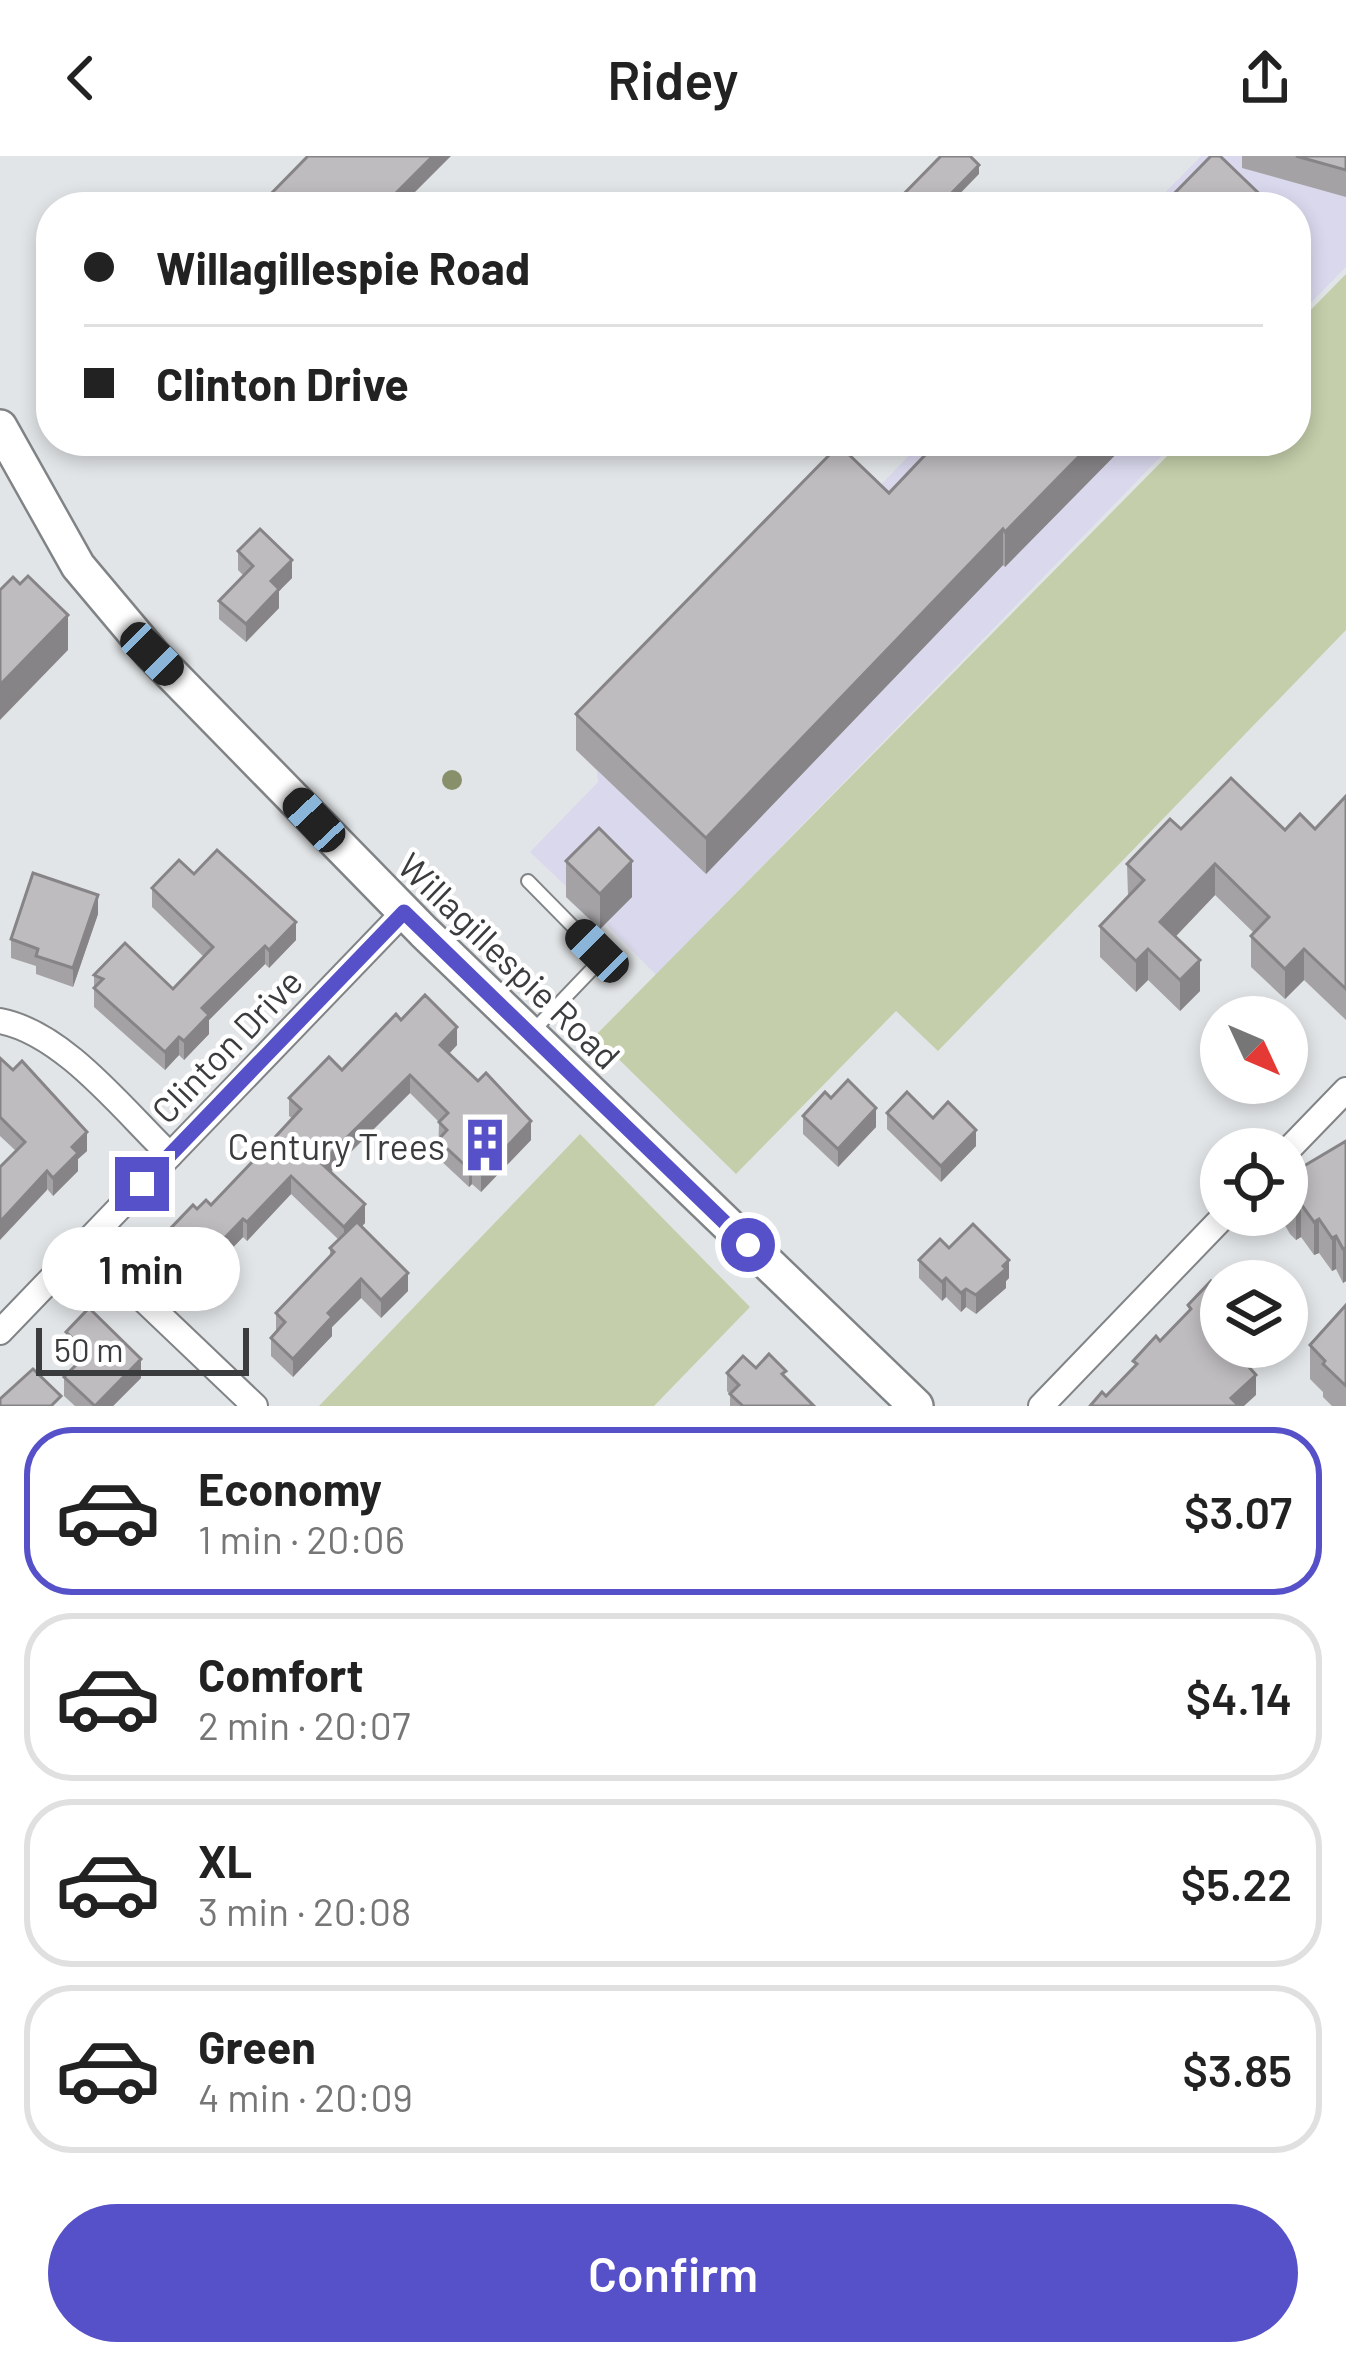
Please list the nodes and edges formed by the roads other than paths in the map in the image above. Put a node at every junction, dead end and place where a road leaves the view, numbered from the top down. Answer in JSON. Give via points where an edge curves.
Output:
{"nodes":[{"id":1,"x":0,"y":427,"type":"edge"},
{"id":2,"x":528,"y":881,"type":"dead end"},
{"id":3,"x":404,"y":912,"type":"junction"},
{"id":4,"x":0,"y":1021,"type":"edge"},
{"id":5,"x":530,"y":1034,"type":"junction"},
{"id":6,"x":1346,"y":1090,"type":"edge"},
{"id":7,"x":1308,"y":1129,"type":"edge"},
{"id":8,"x":170,"y":1155,"type":"junction"},
{"id":9,"x":1205,"y":1236,"type":"edge"},
{"id":10,"x":86,"y":1244,"type":"junction"},
{"id":11,"x":0,"y":1332,"type":"edge"},
{"id":12,"x":255,"y":1406,"type":"edge"},
{"id":13,"x":916,"y":1406,"type":"edge"},
{"id":14,"x":1041,"y":1406,"type":"edge"}],
"edges":[{"from":1,"to":3,"type":"main road","name":"Willagillespie Road","via":[[97,592]]},
{"from":2,"to":5,"type":"lane","via":[[597,951],[598,963]]},
{"from":3,"to":5,"type":"main road","name":"Willagillespie Road"},
{"from":3,"to":8,"type":"street","name":"Clinton Drive"},
{"from":4,"to":8,"type":"street","via":[[52,1043]]},
{"from":5,"to":13,"type":"main road","name":"Willagillespie Road"},
{"from":6,"to":7,"type":"street"},
{"from":8,"to":10,"type":"street","name":"Clinton Drive"},
{"from":9,"to":14,"type":"street"},
{"from":10,"to":11,"type":"street","name":"Clinton Drive"},
{"from":10,"to":12,"type":"street"}]}
